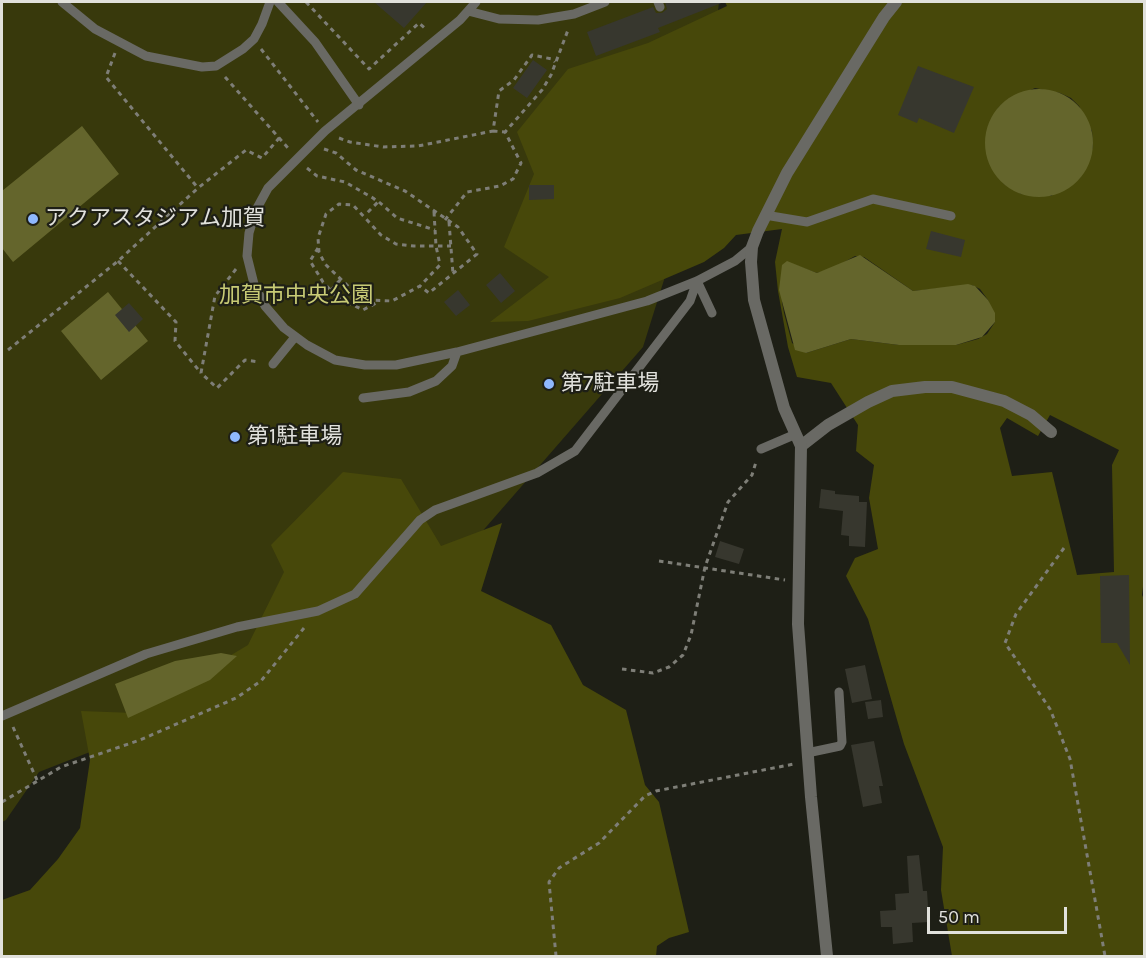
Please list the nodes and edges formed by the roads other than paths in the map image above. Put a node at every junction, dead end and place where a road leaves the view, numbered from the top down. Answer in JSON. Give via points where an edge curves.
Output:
{"nodes":[{"id":1,"x":62,"y":2,"type":"edge"},
{"id":2,"x":270,"y":2,"type":"edge"},
{"id":3,"x":278,"y":2,"type":"edge"},
{"id":4,"x":476,"y":2,"type":"edge"},
{"id":5,"x":605,"y":2,"type":"edge"},
{"id":6,"x":896,"y":2,"type":"edge"},
{"id":7,"x":468,"y":11,"type":"junction"},
{"id":8,"x":359,"y":105,"type":"junction"},
{"id":9,"x":765,"y":215,"type":"junction"},
{"id":10,"x":951,"y":216,"type":"dead end"},
{"id":11,"x":752,"y":247,"type":"junction"},
{"id":12,"x":697,"y":281,"type":"junction"},
{"id":13,"x":712,"y":314,"type":"dead end"},
{"id":14,"x":295,"y":337,"type":"junction"},
{"id":15,"x":457,"y":352,"type":"junction"},
{"id":16,"x":273,"y":364,"type":"road end"},
{"id":17,"x":363,"y":398,"type":"dead end"},
{"id":18,"x":1051,"y":432,"type":"dead end"},
{"id":19,"x":798,"y":440,"type":"junction"},
{"id":20,"x":761,"y":448,"type":"road end"},
{"id":21,"x":839,"y":692,"type":"dead end"},
{"id":22,"x":5,"y":715,"type":"edge"},
{"id":23,"x":808,"y":757,"type":"junction"},
{"id":24,"x":827,"y":957,"type":"edge"}],
"edges":[{"from":1,"to":2,"type":"lane","via":[[95,29],[146,56],[216,66],[254,39]]},
{"from":3,"to":8,"type":"lane","via":[[315,42]]},
{"from":4,"to":7,"type":"lane"},
{"from":5,"to":7,"type":"lane","via":[[574,14],[520,21]]},
{"from":6,"to":9,"type":"street","via":[[787,173]]},
{"from":7,"to":8,"type":"lane"},
{"from":8,"to":14,"type":"lane","via":[[325,131],[268,188],[249,233],[247,256],[254,284],[265,306]]},
{"from":9,"to":10,"type":"lane","via":[[807,222],[873,199]]},
{"from":9,"to":11,"type":"street"},
{"from":11,"to":12,"type":"lane"},
{"from":11,"to":19,"type":"street","via":[[750,275],[754,300],[784,408]]},
{"from":12,"to":13,"type":"lane"},
{"from":12,"to":15,"type":"lane","via":[[647,301]]},
{"from":12,"to":22,"type":"lane","via":[[690,301],[575,451],[537,473],[435,510],[420,520],[355,594],[318,611],[184,642],[105,670]]},
{"from":14,"to":15,"type":"lane","via":[[335,360],[365,365],[396,365]]},
{"from":14,"to":16,"type":"lane"},
{"from":15,"to":17,"type":"lane","via":[[453,366],[436,381],[409,392]]},
{"from":18,"to":19,"type":"street","via":[[1031,415],[1004,401],[952,387],[925,387],[892,391]]},
{"from":19,"to":20,"type":"lane"},
{"from":19,"to":23,"type":"street","via":[[798,624]]},
{"from":21,"to":23,"type":"lane","via":[[842,742]]},
{"from":23,"to":24,"type":"street"}]}
